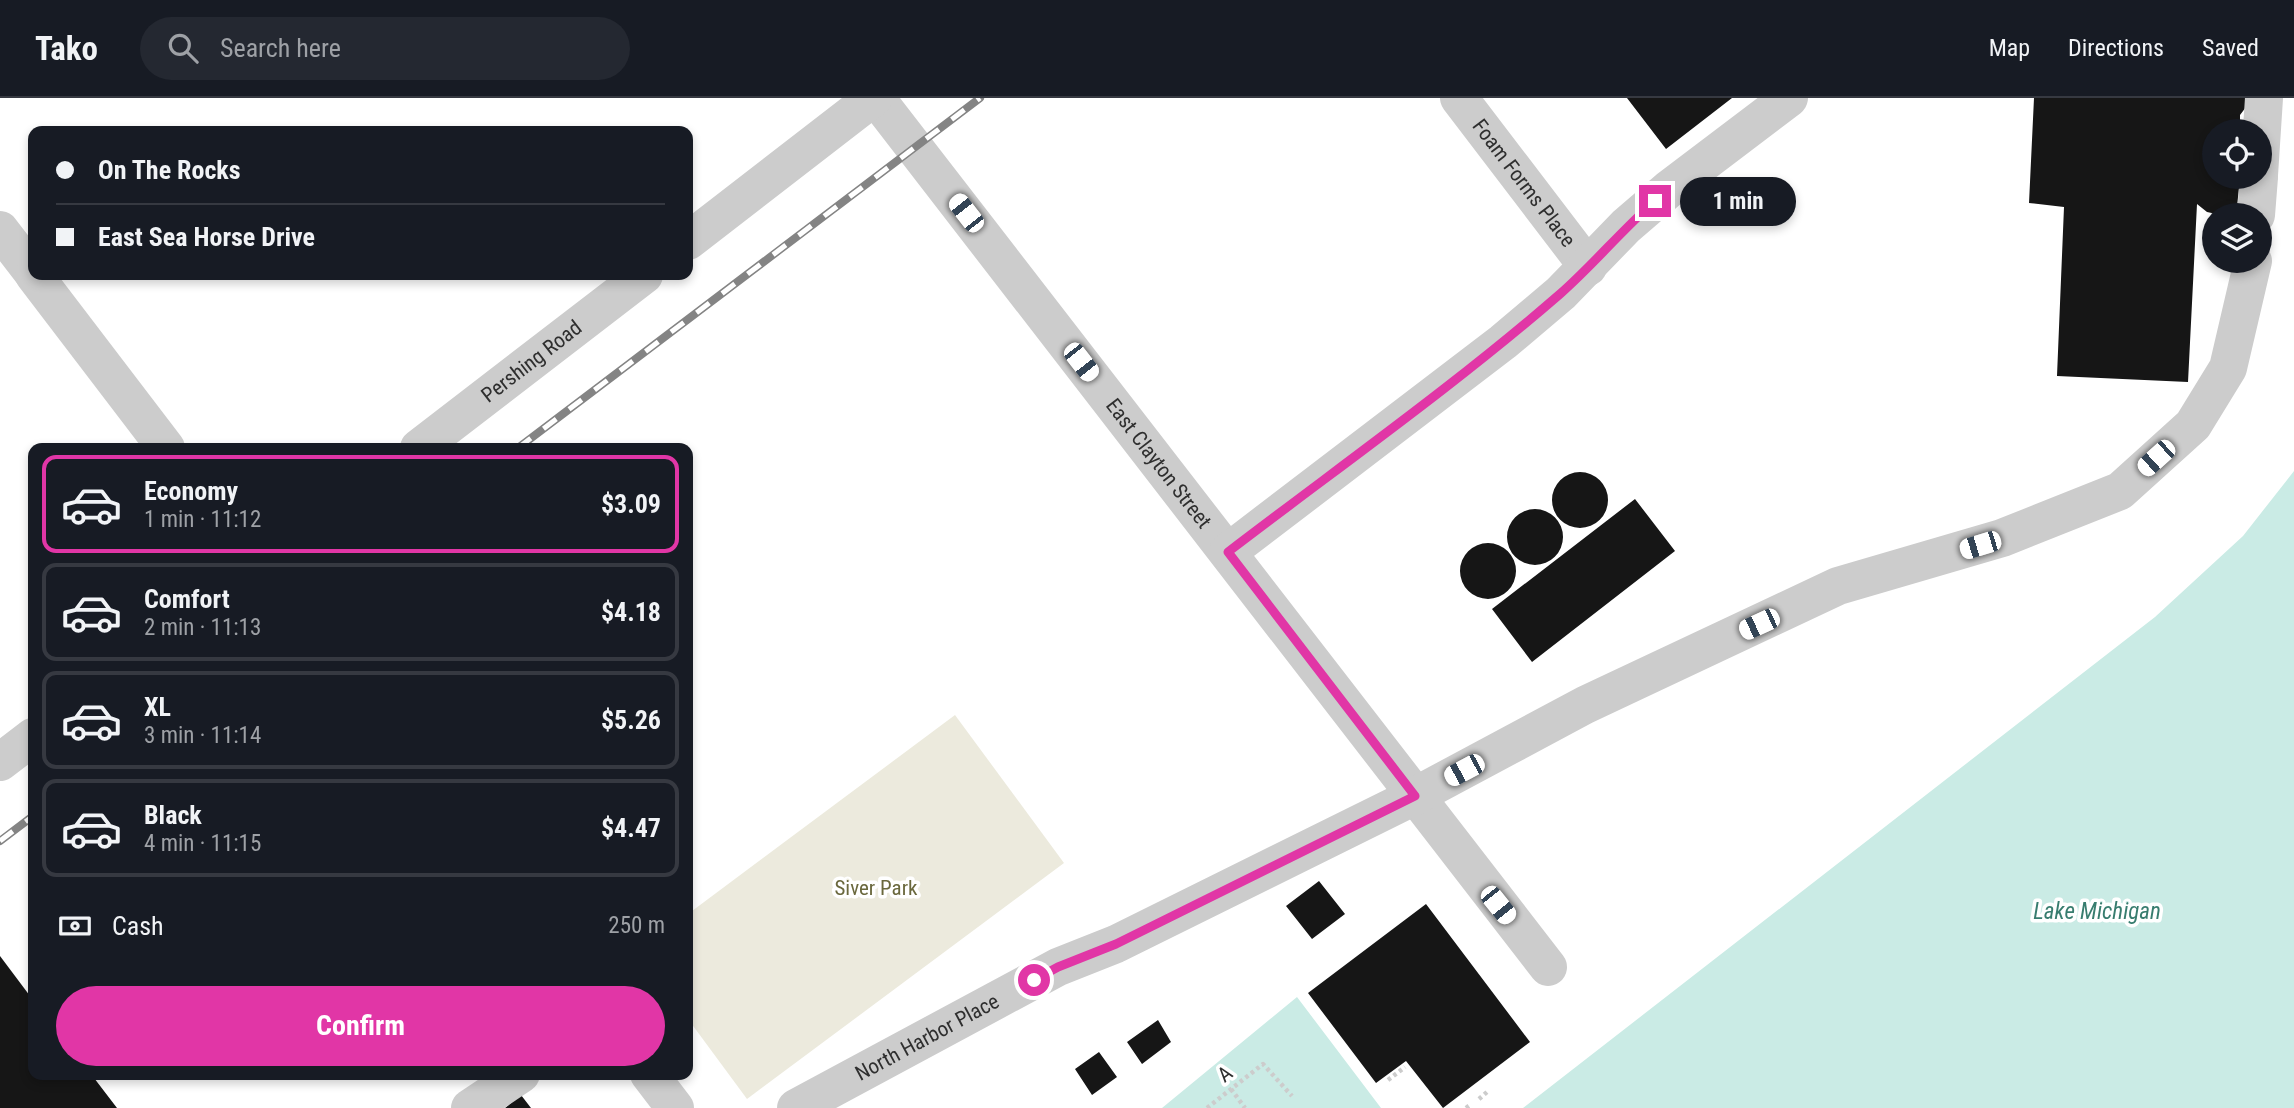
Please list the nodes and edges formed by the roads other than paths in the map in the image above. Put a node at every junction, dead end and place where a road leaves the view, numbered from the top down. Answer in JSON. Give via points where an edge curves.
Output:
{"nodes":[{"id":1,"x":874,"y":98,"type":"edge"},
{"id":2,"x":1459,"y":98,"type":"edge"},
{"id":3,"x":1788,"y":98,"type":"edge"},
{"id":4,"x":2264,"y":98,"type":"edge"},
{"id":5,"x":2263,"y":119,"type":"edge"},
{"id":6,"x":0,"y":230,"type":"edge"},
{"id":7,"x":693,"y":237,"type":"edge"},
{"id":8,"x":28,"y":266,"type":"edge"},
{"id":9,"x":1588,"y":267,"type":"junction"},
{"id":10,"x":2250,"y":273,"type":"edge"},
{"id":11,"x":39,"y":280,"type":"edge"},
{"id":12,"x":637,"y":280,"type":"edge"},
{"id":13,"x":162,"y":443,"type":"edge"},
{"id":14,"x":426,"y":443,"type":"edge"},
{"id":15,"x":1228,"y":552,"type":"junction"},
{"id":16,"x":28,"y":741,"type":"edge"},
{"id":17,"x":0,"y":762,"type":"edge"},
{"id":18,"x":1415,"y":796,"type":"junction"},
{"id":19,"x":1548,"y":967,"type":"dead end"},
{"id":20,"x":512,"y":1080,"type":"edge"},
{"id":21,"x":654,"y":1080,"type":"edge"},
{"id":22,"x":470,"y":1108,"type":"edge"},
{"id":23,"x":675,"y":1108,"type":"edge"},
{"id":24,"x":796,"y":1108,"type":"edge"}],
"edges":[{"from":1,"to":7,"type":"street"},
{"from":1,"to":15,"type":"street","name":"East Clayton Street"},
{"from":2,"to":9,"type":"street","name":"Foam Forms Place"},
{"from":3,"to":9,"type":"street","via":[[1669,189]]},
{"from":4,"to":5,"type":"street"},
{"from":6,"to":8,"type":"street"},
{"from":9,"to":15,"type":"street","via":[[1503,342]]},
{"from":10,"to":18,"type":"street","name":"North Harbor Place","via":[[2228,368],[2193,425],[2120,491],[2002,538],[1838,586],[1585,705]]},
{"from":11,"to":13,"type":"street"},
{"from":12,"to":14,"type":"street","name":"Pershing Road"},
{"from":15,"to":18,"type":"street","name":"East Clayton Street"},
{"from":16,"to":17,"type":"street"},
{"from":18,"to":19,"type":"street","name":"East Clayton Street"},
{"from":18,"to":24,"type":"street","name":"North Harbor Place","via":[[1116,944],[1058,967]]},
{"from":20,"to":22,"type":"street"},
{"from":21,"to":23,"type":"street"}]}
